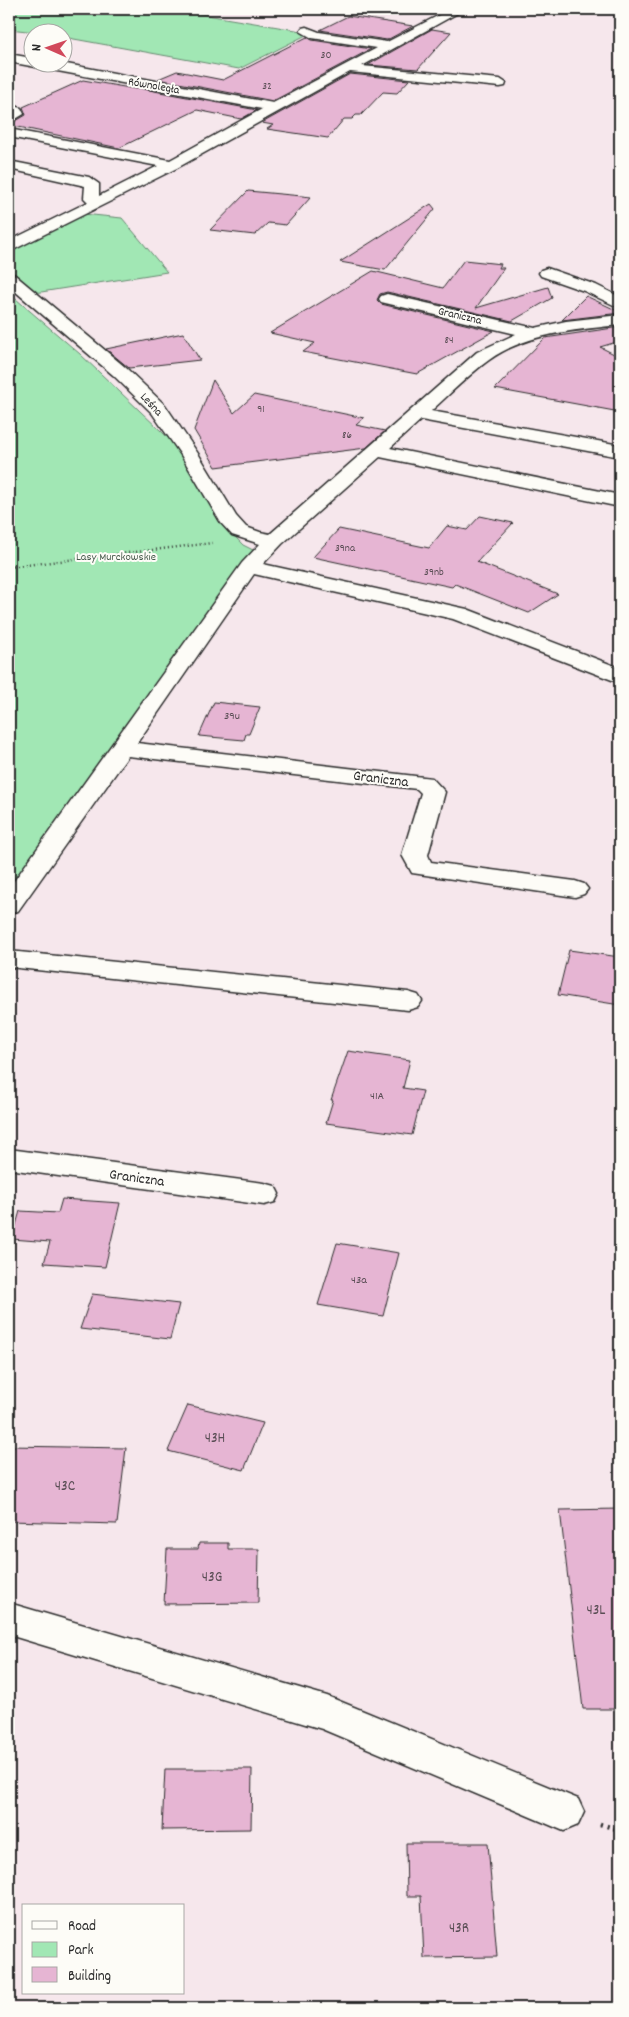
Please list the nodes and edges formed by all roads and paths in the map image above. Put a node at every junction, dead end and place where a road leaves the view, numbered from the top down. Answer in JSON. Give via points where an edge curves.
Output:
{"nodes":[{"id":1,"x":459,"y":9,"type":"edge"},
{"id":2,"x":306,"y":31,"type":"dead end"},
{"id":3,"x":388,"y":46,"type":"junction"},
{"id":4,"x":9,"y":58,"type":"edge"},
{"id":5,"x":22,"y":60,"type":"edge"},
{"id":6,"x":347,"y":68,"type":"junction"},
{"id":7,"x":482,"y":68,"type":"dead end"},
{"id":8,"x":72,"y":69,"type":"edge"},
{"id":9,"x":470,"y":80,"type":"junction"},
{"id":10,"x":500,"y":83,"type":"dead end"},
{"id":11,"x":275,"y":106,"type":"junction"},
{"id":12,"x":9,"y":108,"type":"edge"},
{"id":13,"x":9,"y":119,"type":"edge"},
{"id":14,"x":9,"y":133,"type":"edge"},
{"id":15,"x":9,"y":165,"type":"edge"},
{"id":16,"x":172,"y":165,"type":"junction"},
{"id":17,"x":100,"y":201,"type":"junction"},
{"id":18,"x":9,"y":247,"type":"edge"},
{"id":19,"x":547,"y":272,"type":"dead end"},
{"id":20,"x":9,"y":278,"type":"edge"},
{"id":21,"x":387,"y":299,"type":"dead end"},
{"id":22,"x":620,"y":303,"type":"edge"},
{"id":23,"x":620,"y":320,"type":"edge"},
{"id":24,"x":533,"y":333,"type":"junction"},
{"id":25,"x":418,"y":414,"type":"junction"},
{"id":26,"x":377,"y":451,"type":"junction"},
{"id":27,"x":620,"y":451,"type":"edge"},
{"id":28,"x":620,"y":501,"type":"edge"},
{"id":29,"x":265,"y":539,"type":"junction"},
{"id":30,"x":9,"y":567,"type":"edge"},
{"id":31,"x":250,"y":567,"type":"junction"},
{"id":32,"x":620,"y":676,"type":"edge"},
{"id":33,"x":122,"y":748,"type":"junction"},
{"id":34,"x":575,"y":889,"type":"dead end"},
{"id":35,"x":9,"y":905,"type":"edge"},
{"id":36,"x":9,"y":959,"type":"edge"},
{"id":37,"x":408,"y":1001,"type":"dead end"},
{"id":38,"x":9,"y":1159,"type":"edge"},
{"id":39,"x":264,"y":1194,"type":"dead end"},
{"id":40,"x":9,"y":1619,"type":"edge"},
{"id":41,"x":564,"y":1812,"type":"dead end"}],
"edges":[{"from":1,"to":3,"type":"street"},
{"from":2,"to":3,"type":"street"},
{"from":3,"to":6,"type":"street"},
{"from":4,"to":5,"type":"street","name":"Równoległa"},
{"from":6,"to":9,"type":"street"},
{"from":6,"to":11,"type":"street"},
{"from":7,"to":9,"type":"street"},
{"from":8,"to":11,"type":"street","name":"Równoległa"},
{"from":9,"to":10,"type":"street"},
{"from":11,"to":16,"type":"street"},
{"from":12,"to":13,"type":"street","via":[[17,114]]},
{"from":14,"to":16,"type":"street"},
{"from":15,"to":17,"type":"street","via":[[84,180],[92,184],[92,198]]},
{"from":16,"to":17,"type":"street"},
{"from":17,"to":18,"type":"street"},
{"from":19,"to":22,"type":"street"},
{"from":20,"to":29,"type":"street","name":"Leśna","via":[[159,409],[228,519],[239,531]]},
{"from":21,"to":24,"type":"street","name":"Graniczna"},
{"from":23,"to":24,"type":"street","name":"Graniczna","via":[[569,325]]},
{"from":24,"to":25,"type":"street","name":"Graniczna","via":[[508,341],[483,356]]},
{"from":25,"to":26,"type":"street","name":"Graniczna"},
{"from":25,"to":27,"type":"street"},
{"from":26,"to":28,"type":"street"},
{"from":26,"to":29,"type":"street","name":"Graniczna"},
{"from":29,"to":30,"type":"path"},
{"from":29,"to":31,"type":"street","name":"Graniczna"},
{"from":31,"to":32,"type":"street","via":[[459,614]]},
{"from":31,"to":33,"type":"street","name":"Graniczna"},
{"from":33,"to":34,"type":"street","name":"Graniczna","via":[[424,783],[433,792],[415,856],[421,868]]},
{"from":33,"to":35,"type":"street","name":"Graniczna"},
{"from":36,"to":37,"type":"street"},
{"from":38,"to":39,"type":"street","name":"Graniczna"},
{"from":40,"to":41,"type":"street","via":[[327,1713]]}]}
